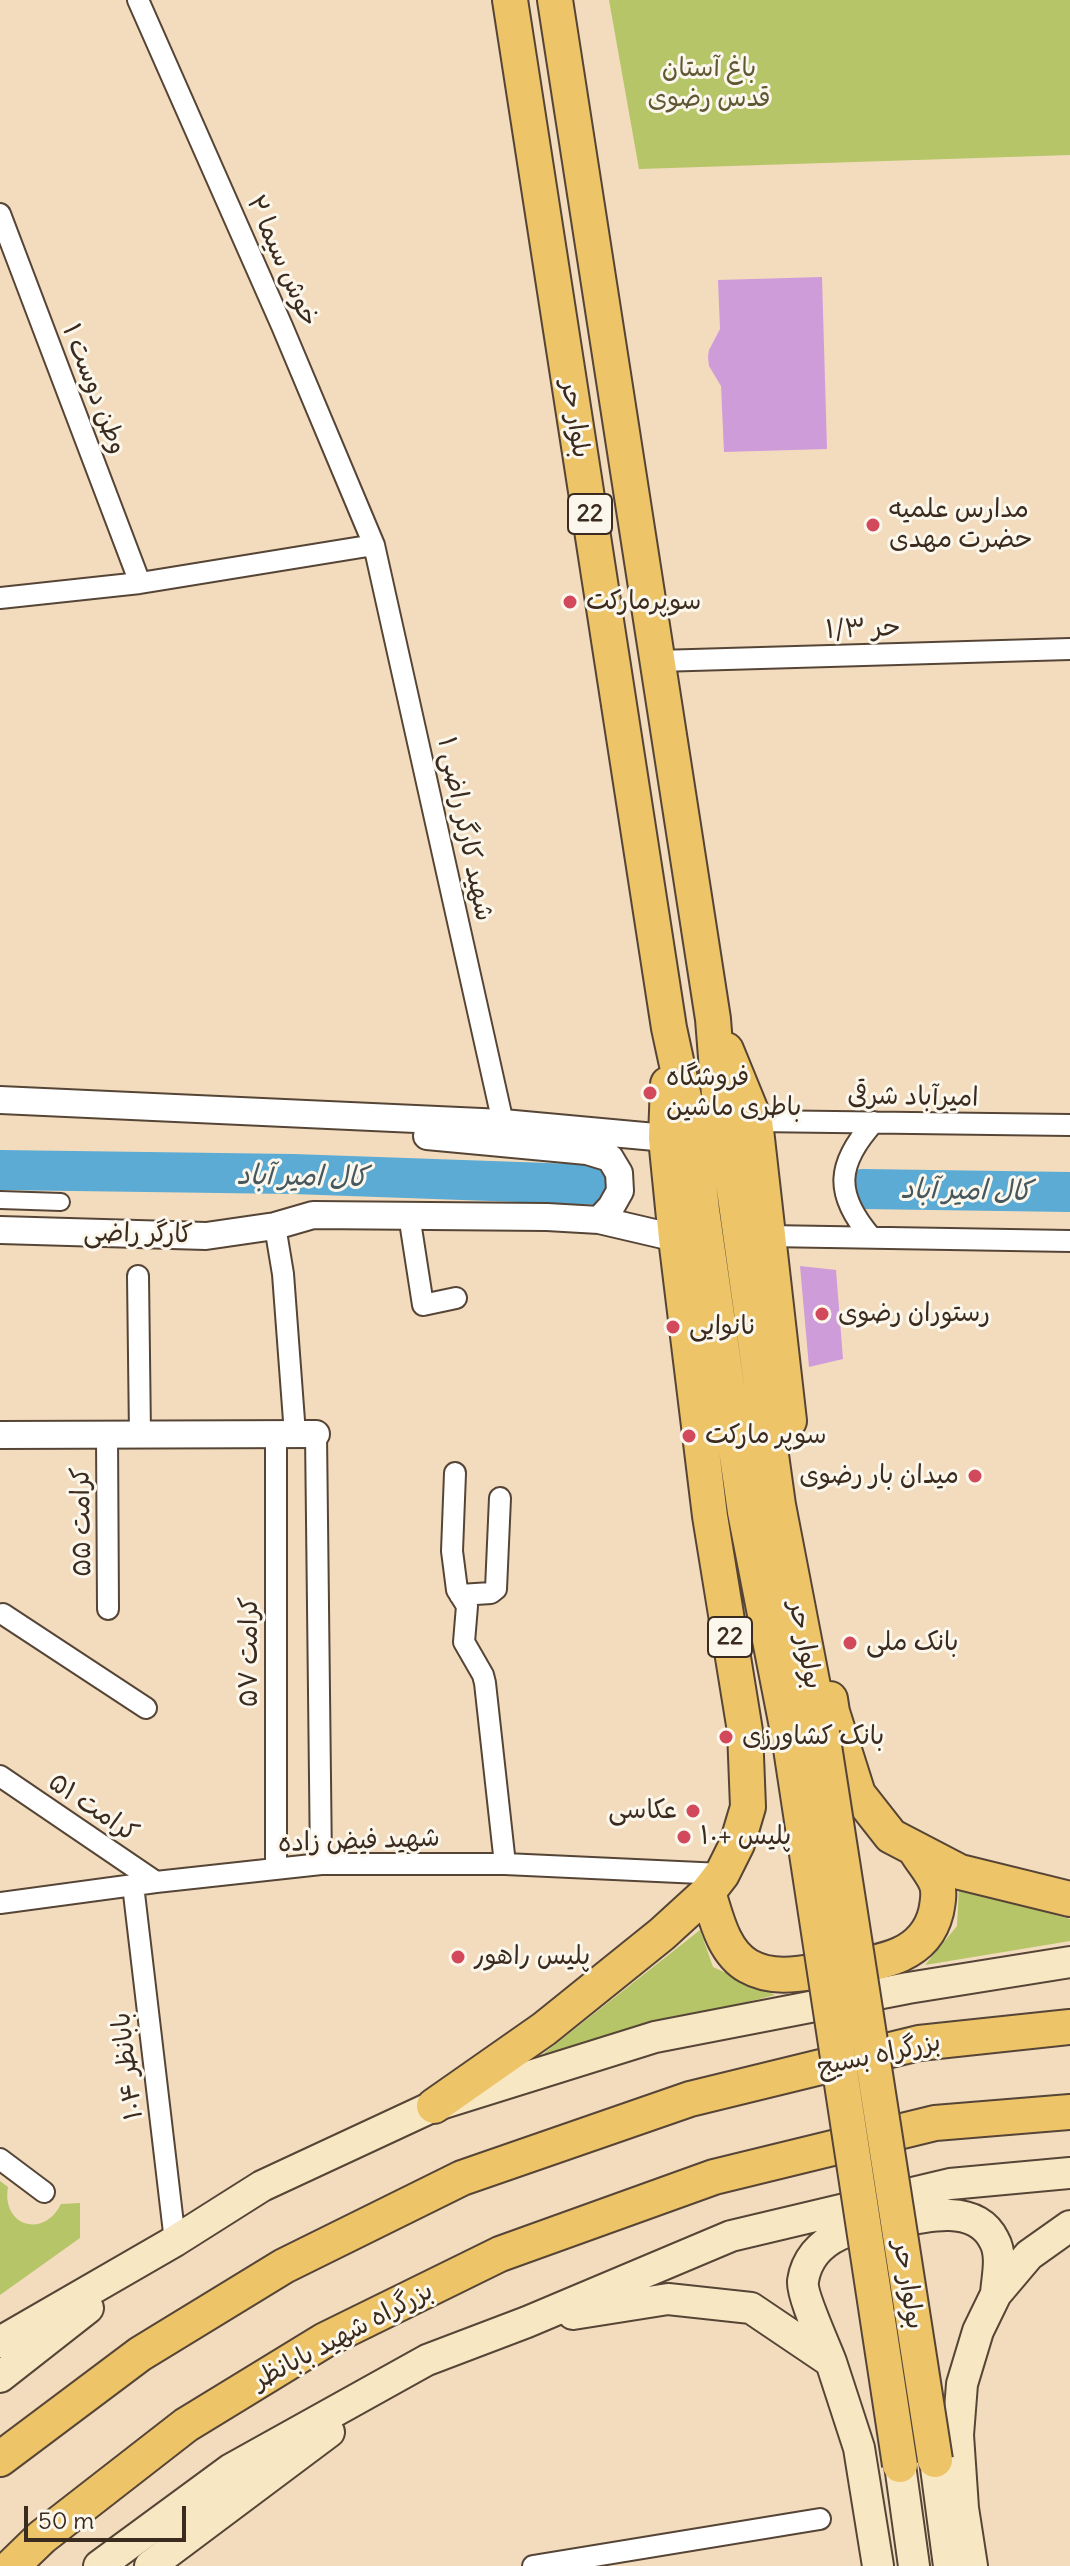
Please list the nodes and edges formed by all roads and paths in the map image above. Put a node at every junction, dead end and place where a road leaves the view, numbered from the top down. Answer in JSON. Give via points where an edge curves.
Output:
{"nodes":[{"id":1,"x":138,"y":0,"type":"edge"},
{"id":2,"x":510,"y":0,"type":"edge"},
{"id":3,"x":555,"y":0,"type":"edge"},
{"id":4,"x":0,"y":214,"type":"edge"},
{"id":5,"x":374,"y":545,"type":"junction"},
{"id":6,"x":140,"y":583,"type":"junction"},
{"id":7,"x":0,"y":598,"type":"edge"},
{"id":8,"x":1070,"y":649,"type":"edge"},
{"id":9,"x":658,"y":661,"type":"junction"},
{"id":10,"x":713,"y":1019,"type":"junction"},
{"id":11,"x":669,"y":1028,"type":"junction"},
{"id":12,"x":0,"y":1100,"type":"edge"},
{"id":13,"x":347,"y":1115,"type":"junction"},
{"id":14,"x":755,"y":1121,"type":"junction"},
{"id":15,"x":874,"y":1122,"type":"junction"},
{"id":16,"x":503,"y":1123,"type":"junction"},
{"id":17,"x":1070,"y":1125,"type":"edge"},
{"id":18,"x":666,"y":1138,"type":"junction"},
{"id":19,"x":0,"y":1200,"type":"edge"},
{"id":20,"x":61,"y":1202,"type":"dead end"},
{"id":21,"x":409,"y":1215,"type":"junction"},
{"id":22,"x":599,"y":1220,"type":"junction"},
{"id":23,"x":275,"y":1226,"type":"junction"},
{"id":24,"x":0,"y":1230,"type":"edge"},
{"id":25,"x":768,"y":1236,"type":"junction"},
{"id":26,"x":871,"y":1237,"type":"junction"},
{"id":27,"x":676,"y":1238,"type":"junction"},
{"id":28,"x":1070,"y":1241,"type":"edge"},
{"id":29,"x":138,"y":1276,"type":"dead end"},
{"id":30,"x":456,"y":1298,"type":"dead end"},
{"id":31,"x":296,"y":1434,"type":"junction"},
{"id":32,"x":107,"y":1435,"type":"junction"},
{"id":33,"x":140,"y":1435,"type":"junction"},
{"id":34,"x":1,"y":1436,"type":"edge"},
{"id":35,"x":455,"y":1473,"type":"dead end"},
{"id":36,"x":500,"y":1498,"type":"dead end"},
{"id":37,"x":460,"y":1595,"type":"junction"},
{"id":38,"x":108,"y":1609,"type":"dead end"},
{"id":39,"x":3,"y":1614,"type":"dead end"},
{"id":40,"x":146,"y":1708,"type":"dead end"},
{"id":41,"x":806,"y":1737,"type":"junction"},
{"id":42,"x":0,"y":1776,"type":"edge"},
{"id":43,"x":916,"y":1851,"type":"junction"},
{"id":44,"x":321,"y":1864,"type":"junction"},
{"id":45,"x":505,"y":1864,"type":"junction"},
{"id":46,"x":276,"y":1869,"type":"junction"},
{"id":47,"x":156,"y":1882,"type":"junction"},
{"id":48,"x":715,"y":1883,"type":"junction"},
{"id":49,"x":133,"y":1885,"type":"junction"},
{"id":50,"x":1070,"y":1899,"type":"edge"},
{"id":51,"x":0,"y":1903,"type":"edge"},
{"id":52,"x":1070,"y":1962,"type":"edge"},
{"id":53,"x":1070,"y":2027,"type":"edge"},
{"id":54,"x":434,"y":2106,"type":"junction"},
{"id":55,"x":1070,"y":2112,"type":"edge"},
{"id":56,"x":0,"y":2159,"type":"edge"},
{"id":57,"x":1070,"y":2173,"type":"edge"},
{"id":58,"x":44,"y":2192,"type":"dead end"},
{"id":59,"x":1070,"y":2226,"type":"edge"},
{"id":60,"x":175,"y":2241,"type":"junction"},
{"id":61,"x":996,"y":2294,"type":"junction"},
{"id":62,"x":527,"y":2322,"type":"junction"},
{"id":63,"x":0,"y":2342,"type":"edge"},
{"id":64,"x":427,"y":2360,"type":"junction"},
{"id":65,"x":831,"y":2362,"type":"junction"},
{"id":66,"x":0,"y":2377,"type":"edge"},
{"id":67,"x":0,"y":2459,"type":"edge"},
{"id":68,"x":935,"y":2460,"type":"joint"},
{"id":69,"x":900,"y":2465,"type":"joint"},
{"id":70,"x":820,"y":2519,"type":"dead end"},
{"id":71,"x":12,"y":2566,"type":"edge"},
{"id":72,"x":99,"y":2566,"type":"edge"},
{"id":73,"x":150,"y":2566,"type":"edge"},
{"id":74,"x":533,"y":2566,"type":"edge"},
{"id":75,"x":878,"y":2566,"type":"edge"},
{"id":76,"x":914,"y":2566,"type":"edge"},
{"id":77,"x":949,"y":2566,"type":"edge"},
{"id":78,"x":972,"y":2566,"type":"edge"}],
"edges":[{"from":1,"to":5,"type":"street","name":"خوش سیما ۲"},
{"from":2,"to":11,"type":"main road","name":"بلوار حر","number":"22"},
{"from":3,"to":9,"type":"main road","name":"بلوار حر","number":"22"},
{"from":4,"to":6,"type":"street","name":"وطن دوست ۱"},
{"from":5,"to":6,"type":"street"},
{"from":5,"to":16,"type":"street","name":"شهید کارگر راضی ۱"},
{"from":6,"to":7,"type":"street"},
{"from":8,"to":9,"type":"street","name":"حر ۱/۳"},
{"from":9,"to":10,"type":"main road","name":"بلوار حر","number":"22"},
{"from":10,"to":14,"type":"main road","number":"22"},
{"from":10,"to":41,"type":"main road","name":"بولوار حر"},
{"from":11,"to":18,"type":"main road","number":"22"},
{"from":11,"to":41,"type":"main road","name":"بولوار حر","via":[[695,1148],[745,1512]]},
{"from":12,"to":13,"type":"street"},
{"from":13,"to":16,"type":"street"},
{"from":13,"to":22,"type":"street","via":[[419,1135],[587,1151],[610,1158],[619,1173],[620,1191]]},
{"from":14,"to":15,"type":"street","name":"امیرآباد شرقی"},
{"from":14,"to":25,"type":"main road","number":"22"},
{"from":15,"to":17,"type":"street","name":"امیرآباد شرقی"},
{"from":15,"to":26,"type":"street","via":[[855,1142],[845,1166],[844,1193],[853,1217]]},
{"from":16,"to":18,"type":"street"},
{"from":18,"to":27,"type":"main road","number":"22"},
{"from":19,"to":20,"type":"street"},
{"from":21,"to":22,"type":"street","name":"کارگر راضی"},
{"from":21,"to":23,"type":"street","name":"کارگر راضی","via":[[313,1215]]},
{"from":21,"to":30,"type":"street","via":[[423,1305]]},
{"from":22,"to":27,"type":"street","name":"کارگر راضی"},
{"from":23,"to":24,"type":"street","name":"کارگر راضی","via":[[206,1236]]},
{"from":23,"to":31,"type":"street"},
{"from":25,"to":26,"type":"street"},
{"from":25,"to":43,"type":"main road","number":"22","via":[[832,1712],[858,1794],[891,1836]]},
{"from":26,"to":28,"type":"street"},
{"from":27,"to":48,"type":"main road","number":"22","via":[[710,1516],[745,1731],[748,1807],[737,1844]]},
{"from":29,"to":33,"type":"street"},
{"from":31,"to":33,"type":"street"},
{"from":31,"to":44,"type":"street"},
{"from":31,"to":46,"type":"street","name":"کرامت ۵۷"},
{"from":32,"to":33,"type":"street"},
{"from":32,"to":34,"type":"street"},
{"from":32,"to":38,"type":"street","name":"کرامت ۵۵"},
{"from":35,"to":37,"type":"street","via":[[452,1551]]},
{"from":36,"to":37,"type":"street","via":[[496,1589]]},
{"from":37,"to":45,"type":"street","via":[[467,1606],[465,1648],[485,1683]]},
{"from":39,"to":40,"type":"street"},
{"from":41,"to":68,"type":"main road","name":"بولوار حر","bridge":true},
{"from":41,"to":69,"type":"main road","name":"بولوار حر","bridge":true},
{"from":42,"to":47,"type":"street","name":"کرامت ۵۱"},
{"from":43,"to":48,"type":"main road","via":[[937,1884],[934,1921],[922,1941],[903,1955],[875,1963],[791,1975],[746,1966],[734,1956],[719,1927]]},
{"from":43,"to":50,"type":"main road","number":"22","via":[[960,1872]]},
{"from":44,"to":45,"type":"street","name":"شهید فیض زاده"},
{"from":44,"to":46,"type":"street","name":"شهید فیض زاده"},
{"from":45,"to":48,"type":"street","name":"شهید فیض زاده"},
{"from":46,"to":47,"type":"street","name":"شهید فیض زاده"},
{"from":47,"to":49,"type":"street","name":"شهید فیض زاده"},
{"from":48,"to":54,"type":"main road","number":"22","via":[[662,1934],[544,2029]]},
{"from":49,"to":51,"type":"street","name":"شهید فیض زاده"},
{"from":49,"to":60,"type":"street","name":"بابانظر ۱۰۴"},
{"from":52,"to":54,"type":"main road","via":[[655,2037]]},
{"from":53,"to":67,"type":"main road","name":"بزرگراه بسیج","via":[[919,2043],[690,2099],[462,2178],[284,2266],[140,2354]]},
{"from":54,"to":60,"type":"main road","via":[[262,2186]]},
{"from":55,"to":71,"type":"main road","name":"بزرگراه شهید بابانظر","via":[[935,2123],[714,2177],[500,2254],[325,2340],[186,2425]]},
{"from":56,"to":58,"type":"street"},
{"from":57,"to":62,"type":"main road","via":[[950,2184],[731,2236]]},
{"from":59,"to":61,"type":"main road","via":[[1029,2255]]},
{"from":60,"to":63,"type":"main road"},
{"from":60,"to":66,"type":"main road"},
{"from":61,"to":65,"type":"main road","via":[[999,2255],[994,2237],[964,2216],[933,2215],[841,2234],[808,2263],[802,2285]]},
{"from":61,"to":78,"type":"main road","via":[[962,2384],[958,2435]]},
{"from":62,"to":64,"type":"main road"},
{"from":62,"to":65,"type":"main road","via":[[668,2299],[751,2308]]},
{"from":64,"to":72,"type":"main road","via":[[231,2469]]},
{"from":64,"to":73,"type":"main road"},
{"from":65,"to":75,"type":"main road","via":[[859,2448]]},
{"from":68,"to":77,"type":"main road"},
{"from":69,"to":76,"type":"main road"},
{"from":70,"to":74,"type":"street"}]}
